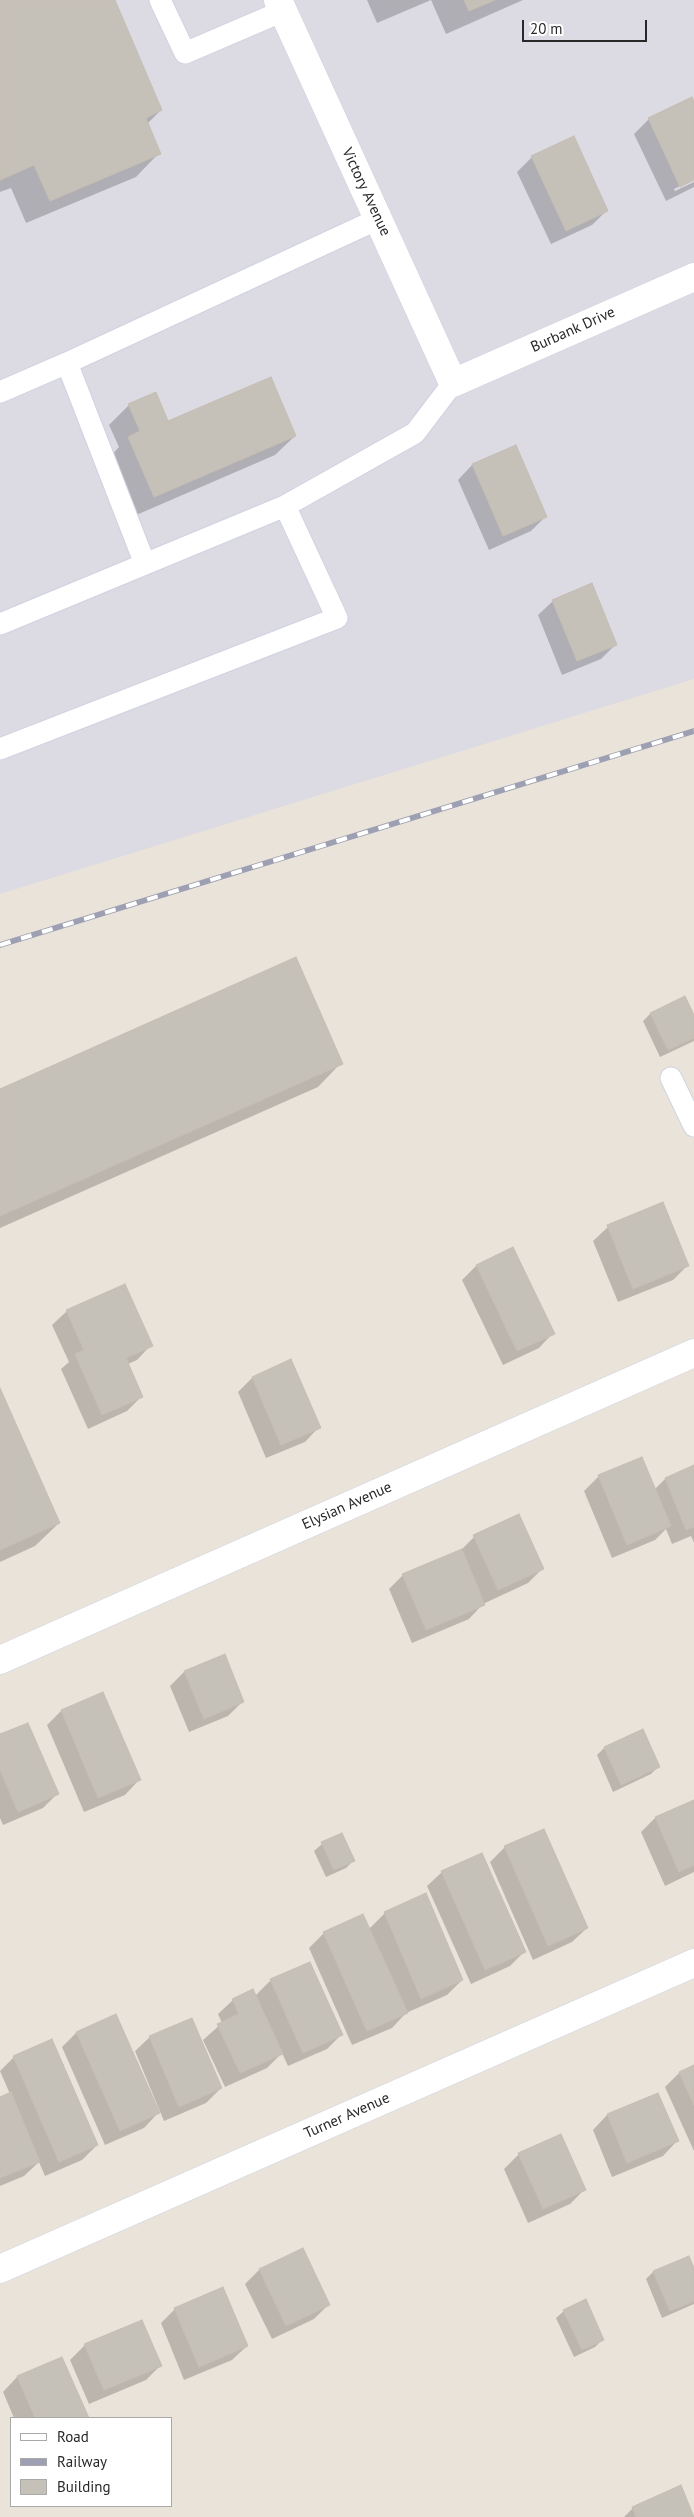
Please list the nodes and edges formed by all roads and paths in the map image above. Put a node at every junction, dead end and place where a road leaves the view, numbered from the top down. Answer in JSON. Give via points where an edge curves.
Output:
{"nodes":[{"id":1,"x":160,"y":0,"type":"edge"},
{"id":2,"x":281,"y":6,"type":"edge"},
{"id":3,"x":378,"y":219,"type":"junction"},
{"id":4,"x":694,"y":277,"type":"edge"},
{"id":5,"x":67,"y":363,"type":"junction"},
{"id":6,"x":453,"y":383,"type":"junction"},
{"id":7,"x":0,"y":392,"type":"edge"},
{"id":8,"x":285,"y":506,"type":"junction"},
{"id":9,"x":145,"y":564,"type":"junction"},
{"id":10,"x":0,"y":624,"type":"edge"},
{"id":11,"x":0,"y":749,"type":"edge"},
{"id":12,"x":671,"y":1078,"type":"dead end"},
{"id":13,"x":694,"y":1126,"type":"edge"},
{"id":14,"x":694,"y":1353,"type":"edge"},
{"id":15,"x":0,"y":1660,"type":"edge"},
{"id":16,"x":694,"y":1964,"type":"edge"},
{"id":17,"x":0,"y":2269,"type":"edge"}],
"edges":[{"from":1,"to":2,"type":"lane","via":[[185,53]]},
{"from":2,"to":3,"type":"street","name":"Victory Avenue"},
{"from":3,"to":5,"type":"lane"},
{"from":3,"to":6,"type":"street","name":"Victory Avenue"},
{"from":4,"to":6,"type":"street","name":"Burbank Drive"},
{"from":5,"to":7,"type":"lane"},
{"from":5,"to":9,"type":"lane"},
{"from":6,"to":8,"type":"lane","via":[[415,433]]},
{"from":8,"to":9,"type":"lane"},
{"from":8,"to":11,"type":"lane","via":[[337,618]]},
{"from":9,"to":10,"type":"lane"},
{"from":12,"to":13,"type":"lane"},
{"from":14,"to":15,"type":"street","name":"Elysian Avenue"},
{"from":16,"to":17,"type":"street","name":"Turner Avenue"}]}
